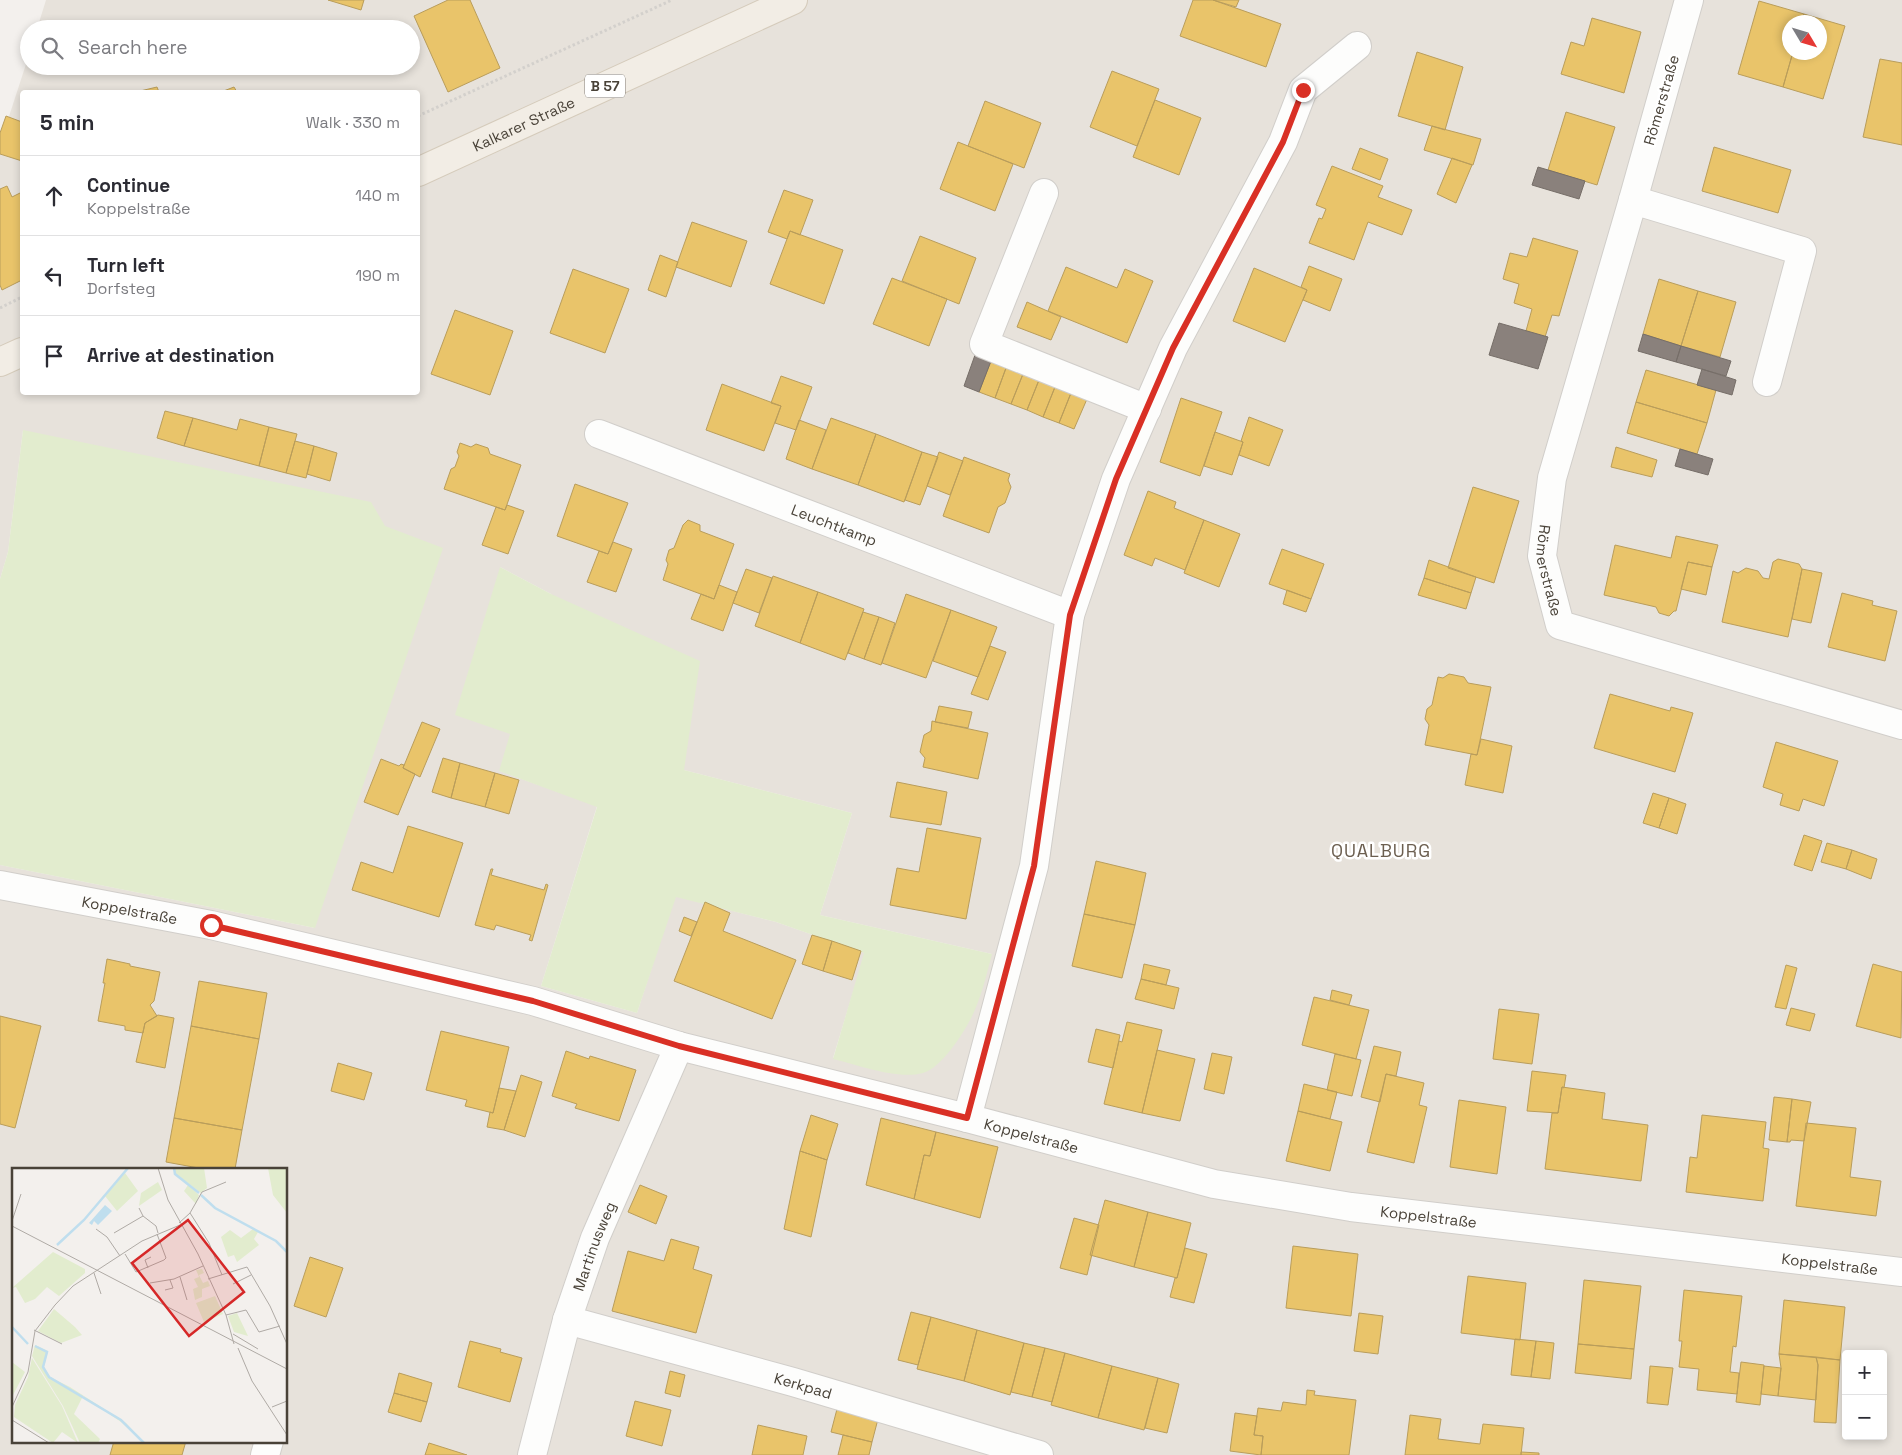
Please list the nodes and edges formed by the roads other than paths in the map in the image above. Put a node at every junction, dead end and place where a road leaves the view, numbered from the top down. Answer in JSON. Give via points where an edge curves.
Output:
{"nodes":[{"id":1,"x":793,"y":0,"type":"edge"},
{"id":2,"x":1689,"y":0,"type":"edge"},
{"id":3,"x":1357,"y":46,"type":"dead end"},
{"id":4,"x":420,"y":171,"type":"edge"},
{"id":5,"x":1044,"y":193,"type":"dead end"},
{"id":6,"x":1633,"y":200,"type":"junction"},
{"id":7,"x":20,"y":353,"type":"edge"},
{"id":8,"x":0,"y":362,"type":"edge"},
{"id":9,"x":1767,"y":382,"type":"dead end"},
{"id":10,"x":1147,"y":409,"type":"junction"},
{"id":11,"x":599,"y":434,"type":"dead end"},
{"id":12,"x":1070,"y":615,"type":"junction"},
{"id":13,"x":1902,"y":725,"type":"edge"},
{"id":14,"x":0,"y":885,"type":"edge"},
{"id":15,"x":679,"y":1046,"type":"junction"},
{"id":16,"x":967,"y":1118,"type":"junction"},
{"id":17,"x":1902,"y":1272,"type":"edge"},
{"id":18,"x":567,"y":1320,"type":"junction"},
{"id":19,"x":269,"y":1442,"type":"edge"},
{"id":20,"x":265,"y":1455,"type":"edge"},
{"id":21,"x":532,"y":1455,"type":"edge"},
{"id":22,"x":1039,"y":1455,"type":"edge"}],
"edges":[{"from":1,"to":4,"type":"main road","name":"Kalkarer Straße","number":"B 57"},
{"from":2,"to":6,"type":"street","name":"Römerstraße"},
{"from":3,"to":10,"type":"street","via":[[1303,90],[1283,142],[1173,348]]},
{"from":5,"to":10,"type":"street","via":[[984,344]]},
{"from":6,"to":9,"type":"street","via":[[1802,251]]},
{"from":6,"to":13,"type":"street","name":"Römerstraße","via":[[1552,478],[1542,556],[1560,625]]},
{"from":7,"to":8,"type":"main road"},
{"from":10,"to":12,"type":"street","via":[[1116,479]]},
{"from":11,"to":12,"type":"street","name":"Leuchtkamp"},
{"from":12,"to":16,"type":"street","via":[[1034,866]]},
{"from":14,"to":15,"type":"street","name":"Koppelstraße","via":[[211,925],[523,999]]},
{"from":15,"to":16,"type":"street","name":"Koppelstraße"},
{"from":15,"to":18,"type":"street","name":"Martinusweg","via":[[595,1238]]},
{"from":16,"to":17,"type":"street","name":"Koppelstraße","via":[[1214,1184],[1351,1208]]},
{"from":18,"to":21,"type":"street","name":"Martinusweg"},
{"from":18,"to":22,"type":"street","name":"Kerkpad","via":[[793,1382]]},
{"from":19,"to":20,"type":"street"}]}
